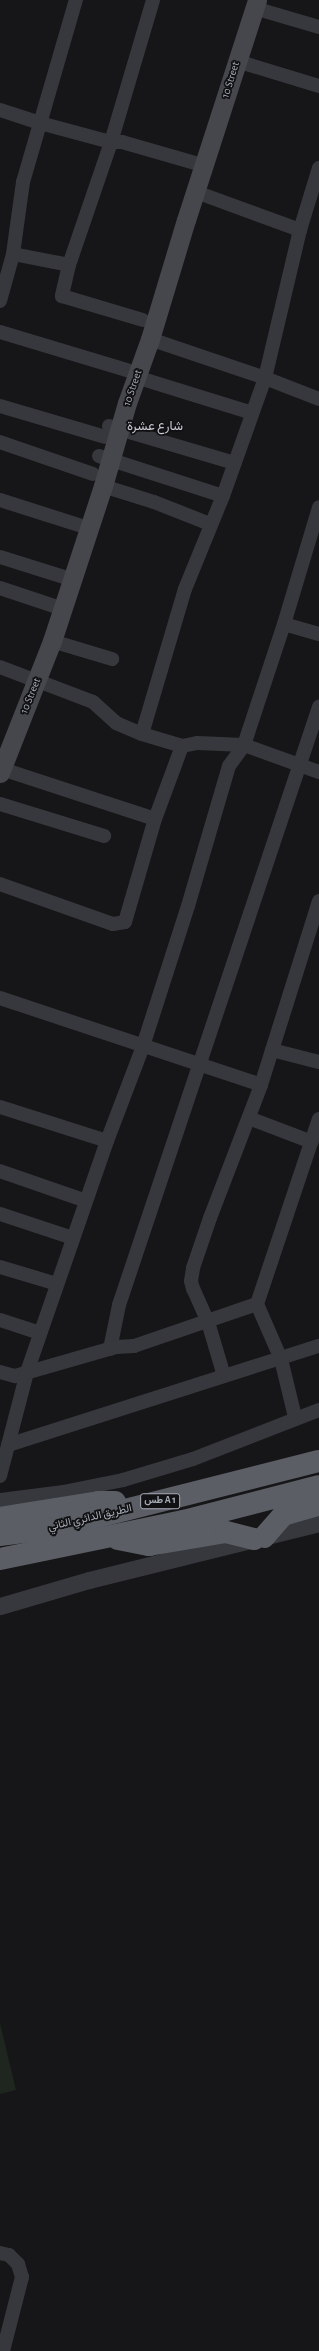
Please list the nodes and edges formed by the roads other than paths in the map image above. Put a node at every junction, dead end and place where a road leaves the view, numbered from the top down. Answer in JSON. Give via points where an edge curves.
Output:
{"nodes":[{"id":1,"x":76,"y":0,"type":"edge"},
{"id":2,"x":153,"y":0,"type":"edge"},
{"id":3,"x":252,"y":3,"type":"edge"},
{"id":4,"x":319,"y":28,"type":"edge"},
{"id":5,"x":237,"y":61,"type":"junction"},
{"id":6,"x":319,"y":86,"type":"edge"},
{"id":7,"x":0,"y":110,"type":"edge"},
{"id":8,"x":40,"y":123,"type":"junction"},
{"id":9,"x":111,"y":142,"type":"junction"},
{"id":10,"x":199,"y":164,"type":"junction"},
{"id":11,"x":319,"y":168,"type":"edge"},
{"id":12,"x":196,"y":192,"type":"junction"},
{"id":13,"x":300,"y":230,"type":"junction"},
{"id":14,"x":13,"y":254,"type":"junction"},
{"id":15,"x":69,"y":265,"type":"junction"},
{"id":16,"x":0,"y":301,"type":"edge"},
{"id":17,"x":143,"y":320,"type":"junction"},
{"id":18,"x":0,"y":332,"type":"edge"},
{"id":19,"x":150,"y":339,"type":"junction"},
{"id":20,"x":132,"y":374,"type":"junction"},
{"id":21,"x":265,"y":378,"type":"junction"},
{"id":22,"x":319,"y":399,"type":"edge"},
{"id":23,"x":0,"y":406,"type":"edge"},
{"id":24,"x":252,"y":413,"type":"junction"},
{"id":25,"x":111,"y":430,"type":"junction"},
{"id":26,"x":0,"y":442,"type":"edge"},
{"id":27,"x":104,"y":458,"type":"junction"},
{"id":28,"x":235,"y":463,"type":"junction"},
{"id":29,"x":98,"y":480,"type":"junction"},
{"id":30,"x":223,"y":496,"type":"junction"},
{"id":31,"x":0,"y":500,"type":"edge"},
{"id":32,"x":319,"y":507,"type":"edge"},
{"id":33,"x":210,"y":524,"type":"junction"},
{"id":34,"x":79,"y":526,"type":"junction"},
{"id":35,"x":0,"y":557,"type":"edge"},
{"id":36,"x":64,"y":577,"type":"junction"},
{"id":37,"x":0,"y":588,"type":"edge"},
{"id":38,"x":54,"y":606,"type":"junction"},
{"id":39,"x":284,"y":624,"type":"junction"},
{"id":40,"x":319,"y":634,"type":"edge"},
{"id":41,"x":52,"y":641,"type":"junction"},
{"id":42,"x":112,"y":659,"type":"dead end"},
{"id":43,"x":0,"y":667,"type":"edge"},
{"id":44,"x":34,"y":680,"type":"junction"},
{"id":45,"x":319,"y":707,"type":"edge"},
{"id":46,"x":142,"y":734,"type":"junction"},
{"id":47,"x":244,"y":745,"type":"junction"},
{"id":48,"x":182,"y":746,"type":"junction"},
{"id":49,"x":0,"y":765,"type":"edge"},
{"id":50,"x":299,"y":766,"type":"junction"},
{"id":51,"x":319,"y":772,"type":"edge"},
{"id":52,"x":0,"y":804,"type":"edge"},
{"id":53,"x":155,"y":820,"type":"junction"},
{"id":54,"x":104,"y":836,"type":"dead end"},
{"id":55,"x":0,"y":884,"type":"edge"},
{"id":56,"x":319,"y":901,"type":"edge"},
{"id":57,"x":0,"y":998,"type":"edge"},
{"id":58,"x":142,"y":1046,"type":"junction"},
{"id":59,"x":272,"y":1050,"type":"junction"},
{"id":60,"x":319,"y":1062,"type":"edge"},
{"id":61,"x":199,"y":1065,"type":"junction"},
{"id":62,"x":261,"y":1085,"type":"junction"},
{"id":63,"x":0,"y":1107,"type":"edge"},
{"id":64,"x":249,"y":1118,"type":"junction"},
{"id":65,"x":319,"y":1120,"type":"edge"},
{"id":66,"x":107,"y":1141,"type":"junction"},
{"id":67,"x":312,"y":1142,"type":"junction"},
{"id":68,"x":0,"y":1171,"type":"edge"},
{"id":69,"x":86,"y":1201,"type":"junction"},
{"id":70,"x":0,"y":1214,"type":"edge"},
{"id":71,"x":73,"y":1238,"type":"junction"},
{"id":72,"x":0,"y":1267,"type":"edge"},
{"id":73,"x":57,"y":1284,"type":"junction"},
{"id":74,"x":257,"y":1304,"type":"junction"},
{"id":75,"x":0,"y":1320,"type":"edge"},
{"id":76,"x":208,"y":1322,"type":"junction"},
{"id":77,"x":40,"y":1333,"type":"junction"},
{"id":78,"x":319,"y":1346,"type":"edge"},
{"id":79,"x":110,"y":1349,"type":"junction"},
{"id":80,"x":281,"y":1359,"type":"junction"},
{"id":81,"x":0,"y":1372,"type":"edge"},
{"id":82,"x":27,"y":1372,"type":"junction"},
{"id":83,"x":224,"y":1376,"type":"junction"},
{"id":84,"x":319,"y":1410,"type":"edge"},
{"id":85,"x":295,"y":1417,"type":"junction"},
{"id":86,"x":6,"y":1429,"type":"edge"},
{"id":87,"x":8,"y":1446,"type":"junction"},
{"id":88,"x":319,"y":1461,"type":"edge"},
{"id":89,"x":0,"y":1476,"type":"edge"},
{"id":90,"x":319,"y":1486,"type":"edge"},
{"id":91,"x":0,"y":1500,"type":"edge"},
{"id":92,"x":158,"y":1502,"type":"junction"},
{"id":93,"x":319,"y":1506,"type":"edge"},
{"id":94,"x":0,"y":1518,"type":"edge"},
{"id":95,"x":319,"y":1523,"type":"edge"},
{"id":96,"x":0,"y":1535,"type":"edge"},
{"id":97,"x":109,"y":1537,"type":"junction"},
{"id":98,"x":259,"y":1538,"type":"junction"},
{"id":99,"x":0,"y":1560,"type":"edge"},
{"id":100,"x":0,"y":1606,"type":"edge"},
{"id":101,"x":0,"y":2253,"type":"edge"},
{"id":102,"x":3,"y":2351,"type":"edge"}],
"edges":[{"from":1,"to":8,"type":"street"},
{"from":2,"to":9,"type":"street"},
{"from":3,"to":4,"type":"street"},
{"from":3,"to":5,"type":"main road","name":"10 Street"},
{"from":3,"to":10,"type":"main road","name":"10 Street"},
{"from":5,"to":6,"type":"street"},
{"from":5,"to":10,"type":"main road","name":"10 Street"},
{"from":7,"to":8,"type":"street"},
{"from":8,"to":9,"type":"street"},
{"from":8,"to":14,"type":"street","via":[[23,182]]},
{"from":9,"to":10,"type":"street","via":[[122,142]]},
{"from":9,"to":15,"type":"street"},
{"from":10,"to":12,"type":"main road","name":"10 Street"},
{"from":10,"to":17,"type":"main road","name":"10 Street"},
{"from":11,"to":13,"type":"street"},
{"from":12,"to":13,"type":"street"},
{"from":12,"to":19,"type":"main road","name":"10 Street"},
{"from":13,"to":21,"type":"street"},
{"from":14,"to":15,"type":"street"},
{"from":14,"to":16,"type":"street"},
{"from":15,"to":17,"type":"street","via":[[62,296]]},
{"from":17,"to":20,"type":"main road","name":"10 Street"},
{"from":18,"to":20,"type":"street"},
{"from":19,"to":20,"type":"main road","name":"10 Street"},
{"from":19,"to":21,"type":"street"},
{"from":20,"to":24,"type":"street"},
{"from":20,"to":25,"type":"main road","name":"10 Street"},
{"from":21,"to":22,"type":"street"},
{"from":21,"to":24,"type":"street"},
{"from":23,"to":25,"type":"street"},
{"from":24,"to":28,"type":"street"},
{"from":25,"to":27,"type":"main road","name":"10 Street"},
{"from":25,"to":28,"type":"street"},
{"from":26,"to":29,"type":"street"},
{"from":27,"to":29,"type":"main road","name":"10 Street"},
{"from":27,"to":30,"type":"street"},
{"from":28,"to":30,"type":"street"},
{"from":29,"to":33,"type":"street"},
{"from":29,"to":34,"type":"main road","name":"10 Street"},
{"from":29,"to":41,"type":"main road","name":"10 Street"},
{"from":30,"to":33,"type":"street"},
{"from":31,"to":34,"type":"street"},
{"from":32,"to":39,"type":"street"},
{"from":33,"to":46,"type":"street","via":[[185,588]]},
{"from":34,"to":36,"type":"main road","name":"10 Street"},
{"from":35,"to":36,"type":"street"},
{"from":36,"to":38,"type":"main road","name":"10 Street"},
{"from":37,"to":38,"type":"street"},
{"from":38,"to":44,"type":"main road","name":"10 Street"},
{"from":39,"to":40,"type":"street"},
{"from":39,"to":47,"type":"street"},
{"from":41,"to":42,"type":"street"},
{"from":41,"to":44,"type":"main road","name":"10 Street"},
{"from":43,"to":44,"type":"street"},
{"from":44,"to":46,"type":"street","via":[[93,702],[116,723]]},
{"from":44,"to":49,"type":"main road","name":"10 Street"},
{"from":45,"to":50,"type":"street"},
{"from":46,"to":48,"type":"street"},
{"from":47,"to":48,"type":"street","via":[[197,743]]},
{"from":47,"to":50,"type":"street"},
{"from":47,"to":58,"type":"street","via":[[229,766],[188,906]]},
{"from":48,"to":53,"type":"street"},
{"from":49,"to":53,"type":"street"},
{"from":50,"to":51,"type":"street"},
{"from":50,"to":61,"type":"street"},
{"from":52,"to":54,"type":"street"},
{"from":53,"to":55,"type":"street","via":[[126,922],[113,924]]},
{"from":56,"to":59,"type":"street"},
{"from":57,"to":58,"type":"street"},
{"from":58,"to":61,"type":"street"},
{"from":58,"to":66,"type":"street"},
{"from":59,"to":60,"type":"street"},
{"from":59,"to":62,"type":"street"},
{"from":61,"to":62,"type":"street"},
{"from":61,"to":79,"type":"street","via":[[118,1305]]},
{"from":62,"to":64,"type":"street"},
{"from":63,"to":66,"type":"street"},
{"from":64,"to":67,"type":"street"},
{"from":64,"to":76,"type":"street","via":[[193,1268],[193,1289]]},
{"from":65,"to":67,"type":"street"},
{"from":66,"to":69,"type":"street"},
{"from":67,"to":74,"type":"street"},
{"from":68,"to":69,"type":"street"},
{"from":69,"to":71,"type":"street"},
{"from":70,"to":71,"type":"street"},
{"from":71,"to":73,"type":"street"},
{"from":72,"to":73,"type":"street"},
{"from":73,"to":77,"type":"street"},
{"from":74,"to":76,"type":"street"},
{"from":74,"to":80,"type":"street"},
{"from":75,"to":77,"type":"street"},
{"from":76,"to":79,"type":"street","via":[[134,1346]]},
{"from":76,"to":83,"type":"street"},
{"from":77,"to":82,"type":"street"},
{"from":78,"to":80,"type":"street"},
{"from":79,"to":82,"type":"street"},
{"from":80,"to":83,"type":"street"},
{"from":80,"to":85,"type":"street"},
{"from":81,"to":82,"type":"street","via":[[15,1376]]},
{"from":82,"to":86,"type":"street"},
{"from":83,"to":87,"type":"street"},
{"from":84,"to":85,"type":"street"},
{"from":85,"to":91,"type":"street","via":[[193,1459],[123,1480],[63,1492]]},
{"from":86,"to":87,"type":"street"},
{"from":87,"to":89,"type":"street"},
{"from":88,"to":92,"type":"highway","name":"الطريق الدائري الثاني","number":"طس A 1"},
{"from":90,"to":97,"type":"highway","name":"الطريق الدائري الثاني","number":"طس A 1","via":[[184,1521]]},
{"from":92,"to":94,"type":"highway","via":[[99,1502]]},
{"from":92,"to":96,"type":"highway","name":"الطريق الدائري الثاني","number":"طس A 1","via":[[54,1528]]},
{"from":93,"to":98,"type":"highway","via":[[283,1515]]},
{"from":95,"to":98,"type":"street"},
{"from":97,"to":98,"type":"highway","via":[[149,1545],[226,1532]]},
{"from":97,"to":99,"type":"highway","name":"الطريق الدائري الثاني","number":"طس A 1"},
{"from":98,"to":100,"type":"street","via":[[89,1580]]},
{"from":101,"to":102,"type":"street","via":[[9,2255],[18,2264],[22,2277]]}]}
